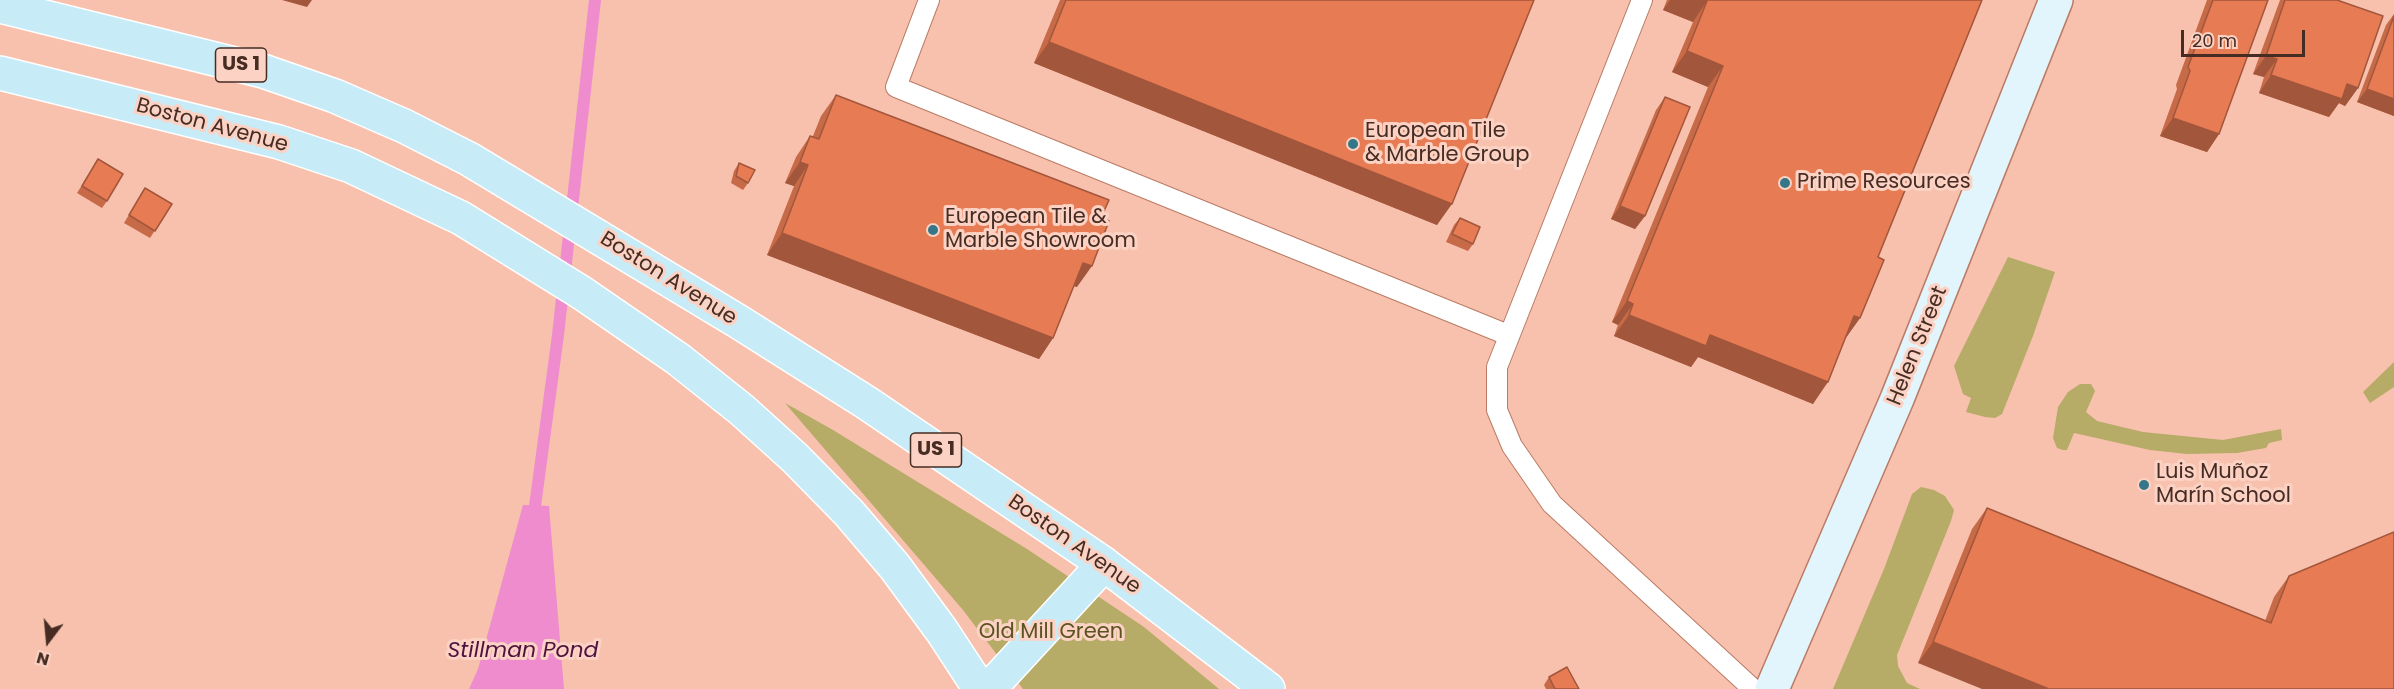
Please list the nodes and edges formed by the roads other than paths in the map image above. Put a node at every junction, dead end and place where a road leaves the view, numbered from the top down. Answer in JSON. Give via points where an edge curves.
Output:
{"nodes":[{"id":1,"x":929,"y":0,"type":"edge"},
{"id":2,"x":1642,"y":0,"type":"edge"},
{"id":3,"x":2056,"y":0,"type":"edge"},
{"id":4,"x":0,"y":6,"type":"edge"},
{"id":5,"x":0,"y":72,"type":"edge"},
{"id":6,"x":1509,"y":335,"type":"junction"},
{"id":7,"x":1104,"y":564,"type":"junction"},
{"id":8,"x":980,"y":689,"type":"edge"},
{"id":9,"x":989,"y":689,"type":"edge"},
{"id":10,"x":1268,"y":689,"type":"edge"},
{"id":11,"x":1753,"y":689,"type":"edge"},
{"id":12,"x":1772,"y":689,"type":"edge"}],
"edges":[{"from":1,"to":6,"type":"lane","via":[[896,87]]},
{"from":2,"to":6,"type":"lane"},
{"from":3,"to":12,"type":"street","name":"Helen Street","via":[[1897,399]]},
{"from":4,"to":7,"type":"main road","name":"Boston Avenue","number":"US 1","via":[[263,71],[405,126],[590,231],[867,403]]},
{"from":5,"to":8,"type":"main road","name":"Boston Avenue","via":[[279,142],[351,166],[461,218],[582,292],[678,359],[795,458],[895,567]]},
{"from":6,"to":11,"type":"lane","via":[[1497,367],[1497,410],[1518,455],[1552,504]]},
{"from":7,"to":9,"type":"main road"},
{"from":7,"to":10,"type":"main road","name":"Boston Avenue","number":"US 1"}]}
